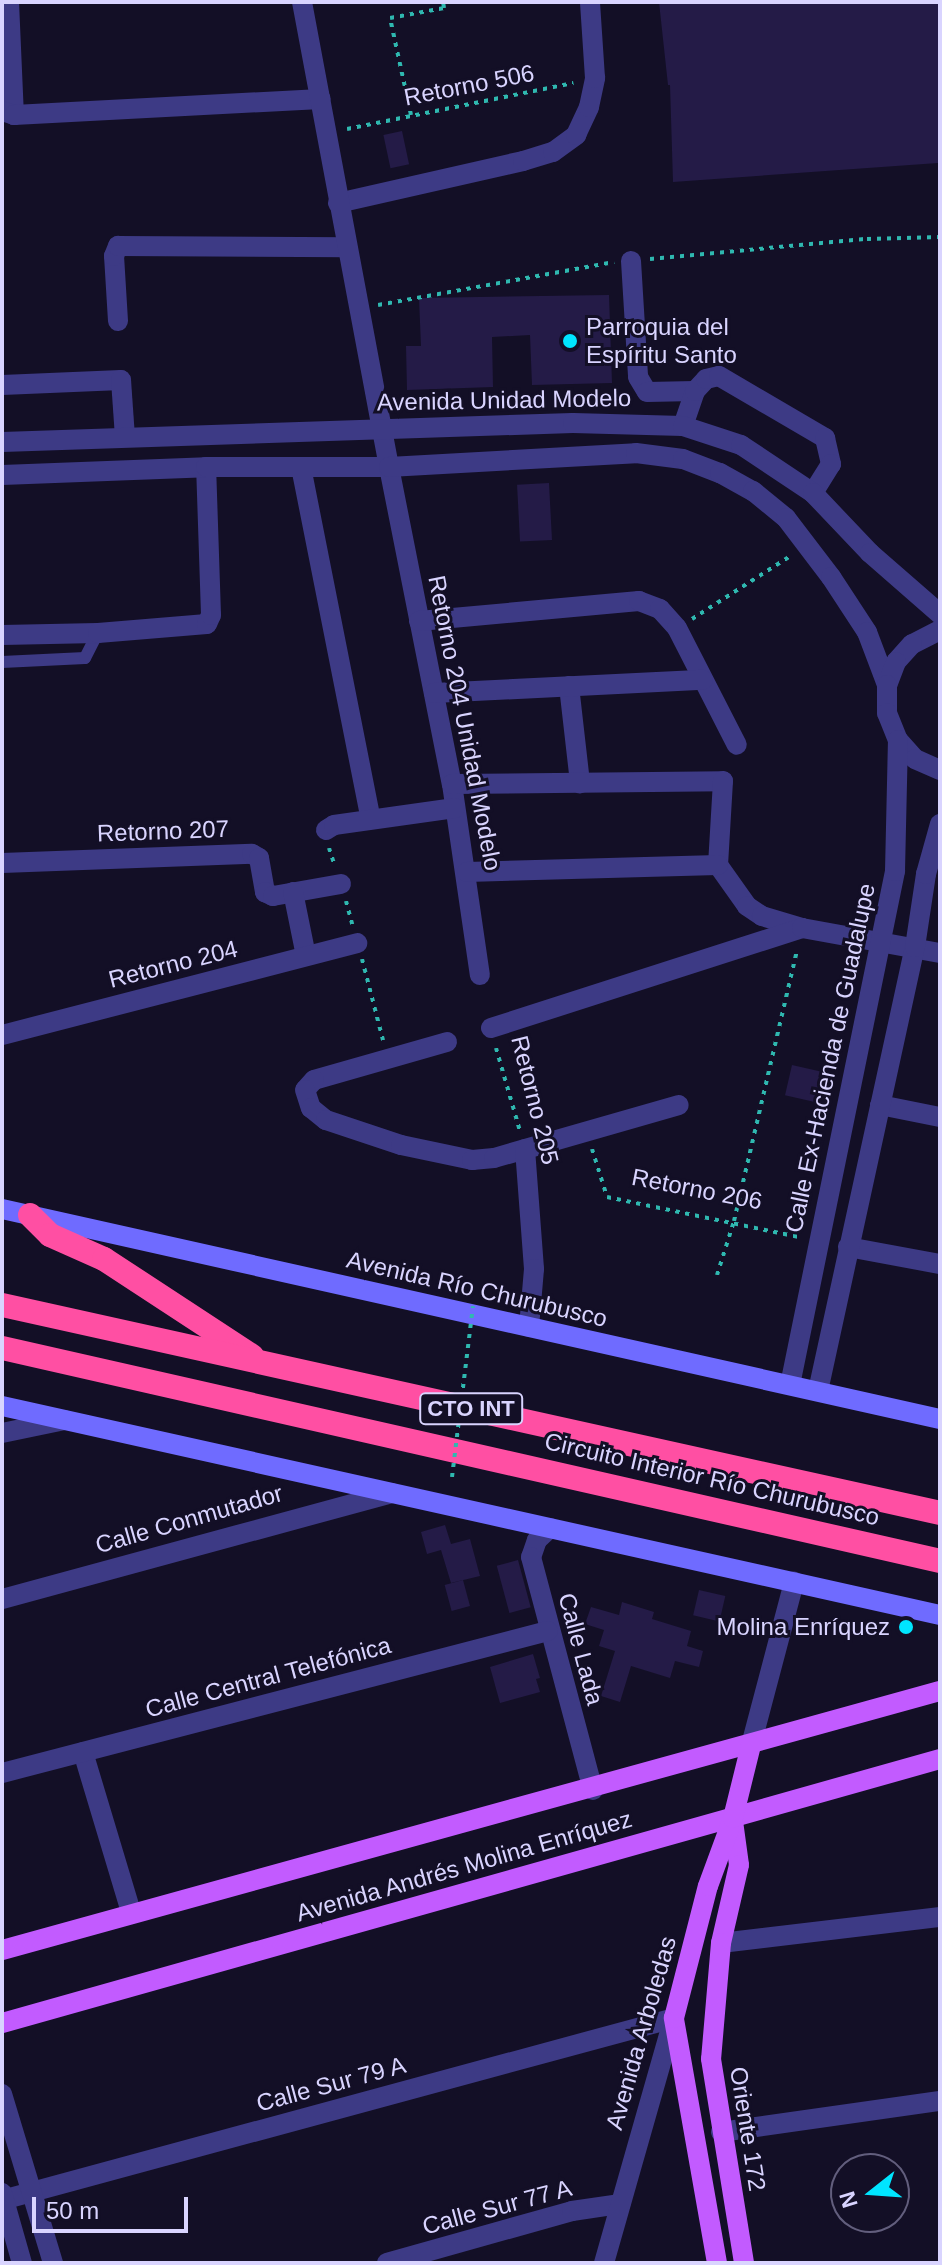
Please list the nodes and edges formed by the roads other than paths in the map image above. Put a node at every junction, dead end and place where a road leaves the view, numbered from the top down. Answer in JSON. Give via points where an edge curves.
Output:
{"nodes":[{"id":1,"x":9,"y":2,"type":"edge"},
{"id":2,"x":302,"y":2,"type":"edge"},
{"id":3,"x":590,"y":2,"type":"edge"},
{"id":4,"x":321,"y":99,"type":"junction"},
{"id":5,"x":8,"y":113,"type":"edge"},
{"id":6,"x":338,"y":203,"type":"junction"},
{"id":7,"x":347,"y":247,"type":"junction"},
{"id":8,"x":631,"y":261,"type":"dead end"},
{"id":9,"x":118,"y":321,"type":"dead end"},
{"id":10,"x":2,"y":385,"type":"edge"},
{"id":11,"x":695,"y":391,"type":"junction"},
{"id":12,"x":683,"y":426,"type":"junction"},
{"id":13,"x":383,"y":429,"type":"junction"},
{"id":14,"x":125,"y":437,"type":"junction"},
{"id":15,"x":2,"y":442,"type":"edge"},
{"id":16,"x":206,"y":467,"type":"junction"},
{"id":17,"x":301,"y":467,"type":"junction"},
{"id":18,"x":389,"y":467,"type":"junction"},
{"id":19,"x":2,"y":475,"type":"edge"},
{"id":20,"x":813,"y":493,"type":"junction"},
{"id":21,"x":940,"y":614,"type":"edge"},
{"id":22,"x":419,"y":621,"type":"junction"},
{"id":23,"x":940,"y":630,"type":"edge"},
{"id":24,"x":98,"y":633,"type":"junction"},
{"id":25,"x":2,"y":635,"type":"edge"},
{"id":26,"x":2,"y":662,"type":"edge"},
{"id":27,"x":703,"y":680,"type":"junction"},
{"id":28,"x":887,"y":685,"type":"junction"},
{"id":29,"x":569,"y":686,"type":"junction"},
{"id":30,"x":434,"y":693,"type":"junction"},
{"id":31,"x":898,"y":740,"type":"junction"},
{"id":32,"x":737,"y":745,"type":"dead end"},
{"id":33,"x":940,"y":770,"type":"edge"},
{"id":34,"x":580,"y":783,"type":"junction"},
{"id":35,"x":452,"y":784,"type":"junction"},
{"id":36,"x":455,"y":808,"type":"junction"},
{"id":37,"x":371,"y":819,"type":"junction"},
{"id":38,"x":940,"y":824,"type":"edge"},
{"id":39,"x":326,"y":830,"type":"dead end"},
{"id":40,"x":2,"y":863,"type":"edge"},
{"id":41,"x":718,"y":865,"type":"junction"},
{"id":42,"x":467,"y":872,"type":"junction"},
{"id":43,"x":341,"y":884,"type":"dead end"},
{"id":44,"x":293,"y":892,"type":"junction"},
{"id":45,"x":802,"y":928,"type":"junction"},
{"id":46,"x":883,"y":941,"type":"junction"},
{"id":47,"x":357,"y":943,"type":"dead end"},
{"id":48,"x":915,"y":947,"type":"junction"},
{"id":49,"x":940,"y":953,"type":"edge"},
{"id":50,"x":306,"y":956,"type":"junction"},
{"id":51,"x":480,"y":975,"type":"dead end"},
{"id":52,"x":491,"y":1028,"type":"road end"},
{"id":53,"x":2,"y":1035,"type":"edge"},
{"id":54,"x":447,"y":1042,"type":"dead end"},
{"id":55,"x":679,"y":1105,"type":"dead end"},
{"id":56,"x":880,"y":1105,"type":"junction"},
{"id":57,"x":940,"y":1117,"type":"edge"},
{"id":58,"x":525,"y":1149,"type":"junction"},
{"id":59,"x":2,"y":1209,"type":"edge"},
{"id":60,"x":30,"y":1215,"type":"junction"},
{"id":61,"x":848,"y":1247,"type":"junction"},
{"id":62,"x":940,"y":1264,"type":"edge"},
{"id":63,"x":2,"y":1305,"type":"edge"},
{"id":64,"x":529,"y":1327,"type":"junction"},
{"id":65,"x":2,"y":1348,"type":"edge"},
{"id":66,"x":264,"y":1363,"type":"junction"},
{"id":67,"x":790,"y":1385,"type":"junction"},
{"id":68,"x":818,"y":1391,"type":"junction"},
{"id":69,"x":2,"y":1406,"type":"edge"},
{"id":70,"x":940,"y":1419,"type":"edge"},
{"id":71,"x":65,"y":1420,"type":"junction"},
{"id":72,"x":2,"y":1433,"type":"edge"},
{"id":73,"x":392,"y":1493,"type":"junction"},
{"id":74,"x":940,"y":1513,"type":"edge"},
{"id":75,"x":550,"y":1528,"type":"junction"},
{"id":76,"x":940,"y":1561,"type":"edge"},
{"id":77,"x":794,"y":1582,"type":"junction"},
{"id":78,"x":2,"y":1599,"type":"edge"},
{"id":79,"x":940,"y":1615,"type":"edge"},
{"id":80,"x":548,"y":1631,"type":"junction"},
{"id":81,"x":940,"y":1691,"type":"edge"},
{"id":82,"x":751,"y":1745,"type":"junction"},
{"id":83,"x":83,"y":1752,"type":"junction"},
{"id":84,"x":940,"y":1759,"type":"edge"},
{"id":85,"x":2,"y":1773,"type":"edge"},
{"id":86,"x":593,"y":1790,"type":"junction"},
{"id":87,"x":733,"y":1818,"type":"junction"},
{"id":88,"x":131,"y":1912,"type":"junction"},
{"id":89,"x":940,"y":1917,"type":"edge"},
{"id":90,"x":721,"y":1943,"type":"junction"},
{"id":91,"x":2,"y":1950,"type":"edge"},
{"id":92,"x":713,"y":2002,"type":"joint"},
{"id":93,"x":674,"y":2018,"type":"junction"},
{"id":94,"x":2,"y":2023,"type":"edge"},
{"id":95,"x":2,"y":2094,"type":"edge"},
{"id":96,"x":940,"y":2101,"type":"edge"},
{"id":97,"x":721,"y":2132,"type":"junction"},
{"id":98,"x":32,"y":2192,"type":"junction"},
{"id":99,"x":3,"y":2198,"type":"edge"},
{"id":100,"x":620,"y":2204,"type":"junction"},
{"id":101,"x":22,"y":2263,"type":"edge"},
{"id":102,"x":53,"y":2263,"type":"edge"},
{"id":103,"x":387,"y":2263,"type":"edge"},
{"id":104,"x":604,"y":2263,"type":"edge"},
{"id":105,"x":717,"y":2263,"type":"edge"},
{"id":106,"x":744,"y":2263,"type":"edge"}],
"edges":[{"from":1,"to":5,"type":"street"},
{"from":2,"to":4,"type":"street","name":"Retorno 204 Unidad Modelo"},
{"from":3,"to":6,"type":"street","via":[[595,78],[576,135],[553,152]]},
{"from":4,"to":5,"type":"street"},
{"from":4,"to":6,"type":"street","name":"Retorno 204 Unidad Modelo"},
{"from":6,"to":7,"type":"street","name":"Retorno 204 Unidad Modelo"},
{"from":7,"to":9,"type":"street","via":[[118,246]]},
{"from":7,"to":13,"type":"street","name":"Retorno 204 Unidad Modelo"},
{"from":8,"to":11,"type":"street","via":[[638,377],[647,392]]},
{"from":10,"to":14,"type":"street","via":[[121,380]]},
{"from":11,"to":12,"type":"street"},
{"from":11,"to":20,"type":"street","via":[[706,379],[719,376],[825,438],[831,464]]},
{"from":12,"to":13,"type":"street","name":"Avenida Unidad Modelo","via":[[634,422]]},
{"from":12,"to":20,"type":"street","name":"Avenida Unidad Modelo","via":[[741,445]]},
{"from":13,"to":14,"type":"street","name":"Avenida Unidad Modelo"},
{"from":13,"to":18,"type":"street","name":"Retorno 204 Unidad Modelo"},
{"from":14,"to":15,"type":"street","name":"Avenida Unidad Modelo"},
{"from":16,"to":17,"type":"street"},
{"from":16,"to":19,"type":"street"},
{"from":16,"to":24,"type":"street","via":[[211,615],[207,624]]},
{"from":17,"to":18,"type":"street"},
{"from":17,"to":37,"type":"street"},
{"from":18,"to":22,"type":"street","name":"Retorno 204 Unidad Modelo"},
{"from":18,"to":28,"type":"street","via":[[636,453],[683,459],[720,473],[753,491],[808,545],[867,632]]},
{"from":20,"to":21,"type":"street","name":"Avenida Unidad Modelo","via":[[870,553]]},
{"from":22,"to":27,"type":"street","via":[[639,601],[660,609],[677,628]]},
{"from":22,"to":30,"type":"street","name":"Retorno 204 Unidad Modelo"},
{"from":23,"to":28,"type":"street","via":[[912,644],[896,662]]},
{"from":24,"to":25,"type":"street"},
{"from":24,"to":26,"type":"lane","via":[[85,658]]},
{"from":27,"to":29,"type":"street"},
{"from":27,"to":32,"type":"street"},
{"from":28,"to":31,"type":"street","name":"Calle Ex-Hacienda de Guadalupe","via":[[887,713]]},
{"from":29,"to":30,"type":"street"},
{"from":29,"to":34,"type":"street"},
{"from":30,"to":35,"type":"street","name":"Retorno 204 Unidad Modelo"},
{"from":31,"to":33,"type":"street","via":[[915,759]]},
{"from":31,"to":46,"type":"street","name":"Calle Ex-Hacienda de Guadalupe","via":[[895,871]]},
{"from":34,"to":35,"type":"street"},
{"from":34,"to":41,"type":"street","via":[[723,781]]},
{"from":35,"to":36,"type":"street","name":"Retorno 204 Unidad Modelo"},
{"from":36,"to":37,"type":"street"},
{"from":36,"to":42,"type":"street","name":"Retorno 204 Unidad Modelo"},
{"from":37,"to":39,"type":"street"},
{"from":38,"to":48,"type":"street"},
{"from":40,"to":44,"type":"street","name":"Retorno 207","via":[[252,854],[259,858],[265,892]]},
{"from":41,"to":42,"type":"street"},
{"from":41,"to":45,"type":"street","via":[[747,906]]},
{"from":42,"to":51,"type":"street","name":"Retorno 204 Unidad Modelo"},
{"from":43,"to":44,"type":"street","name":"Retorno 207"},
{"from":44,"to":50,"type":"street"},
{"from":45,"to":46,"type":"street"},
{"from":45,"to":52,"type":"street"},
{"from":46,"to":48,"type":"street"},
{"from":46,"to":67,"type":"street","name":"Calle Ex-Hacienda de Guadalupe"},
{"from":47,"to":50,"type":"street","name":"Retorno 204"},
{"from":48,"to":49,"type":"street"},
{"from":48,"to":56,"type":"street"},
{"from":50,"to":53,"type":"street","name":"Retorno 204"},
{"from":54,"to":58,"type":"street","via":[[314,1080],[305,1090],[311,1108],[326,1120],[401,1145],[472,1160]]},
{"from":55,"to":58,"type":"street"},
{"from":56,"to":57,"type":"street"},
{"from":56,"to":61,"type":"street"},
{"from":58,"to":64,"type":"street","name":"Retorno 205","via":[[534,1269]]},
{"from":59,"to":60,"type":"main road","name":"Avenida Río Churubusco"},
{"from":60,"to":64,"type":"main road","name":"Avenida Río Churubusco"},
{"from":60,"to":66,"type":"highway","via":[[50,1235],[104,1259]]},
{"from":61,"to":62,"type":"street"},
{"from":61,"to":68,"type":"street"},
{"from":63,"to":66,"type":"highway","name":"Circuito Interior Río Churubusco","number":"CTO INT"},
{"from":64,"to":67,"type":"main road","name":"Avenida Río Churubusco"},
{"from":65,"to":76,"type":"highway","name":"Circuito Interior Río Churubusco","number":"CTO INT"},
{"from":66,"to":74,"type":"highway","name":"Circuito Interior Río Churubusco","number":"CTO INT"},
{"from":67,"to":68,"type":"main road","name":"Avenida Río Churubusco"},
{"from":68,"to":70,"type":"main road","name":"Avenida Río Churubusco"},
{"from":69,"to":71,"type":"main road"},
{"from":71,"to":72,"type":"street"},
{"from":71,"to":73,"type":"main road"},
{"from":73,"to":75,"type":"main road"},
{"from":73,"to":78,"type":"street","name":"Calle Conmutador"},
{"from":75,"to":77,"type":"main road"},
{"from":75,"to":80,"type":"street","name":"Calle Lada","via":[[537,1540],[531,1557]]},
{"from":77,"to":79,"type":"main road"},
{"from":77,"to":82,"type":"street","name":"Avenida Arboledas"},
{"from":80,"to":83,"type":"street","name":"Calle Central Telefónica"},
{"from":80,"to":86,"type":"street","name":"Calle Lada"},
{"from":81,"to":82,"type":"main road","name":"Avenida Andrés Molina Enríquez"},
{"from":82,"to":86,"type":"main road","name":"Avenida Andrés Molina Enríquez"},
{"from":82,"to":87,"type":"main road","name":"Avenida Arboledas"},
{"from":83,"to":85,"type":"street","name":"Calle Central Telefónica"},
{"from":83,"to":88,"type":"street"},
{"from":84,"to":87,"type":"main road","name":"Avenida Andrés Molina Enríquez"},
{"from":86,"to":88,"type":"main road","name":"Avenida Andrés Molina Enríquez"},
{"from":87,"to":90,"type":"main road","name":"Avenida Arboledas","via":[[739,1865]]},
{"from":87,"to":93,"type":"main road","name":"Avenida Arboledas","via":[[708,1886]]},
{"from":87,"to":94,"type":"main road","name":"Avenida Andrés Molina Enríquez"},
{"from":88,"to":91,"type":"main road","name":"Avenida Andrés Molina Enríquez"},
{"from":89,"to":90,"type":"street"},
{"from":90,"to":92,"type":"main road","name":"Avenida Arboledas"},
{"from":92,"to":97,"type":"main road","name":"Oriente 172","via":[[711,2059]]},
{"from":93,"to":98,"type":"street","name":"Calle Sur 79 A"},
{"from":93,"to":100,"type":"street","name":"Avenida Arboledas"},
{"from":93,"to":105,"type":"main road"},
{"from":95,"to":98,"type":"street"},
{"from":96,"to":97,"type":"street"},
{"from":97,"to":106,"type":"main road","name":"Oriente 172"},
{"from":98,"to":99,"type":"street","name":"Calle Sur 79 A"},
{"from":98,"to":102,"type":"street"},
{"from":99,"to":101,"type":"street"},
{"from":100,"to":103,"type":"street","name":"Calle Sur 77 A","via":[[572,2211]]},
{"from":100,"to":104,"type":"street","name":"Avenida Arboledas"}]}
